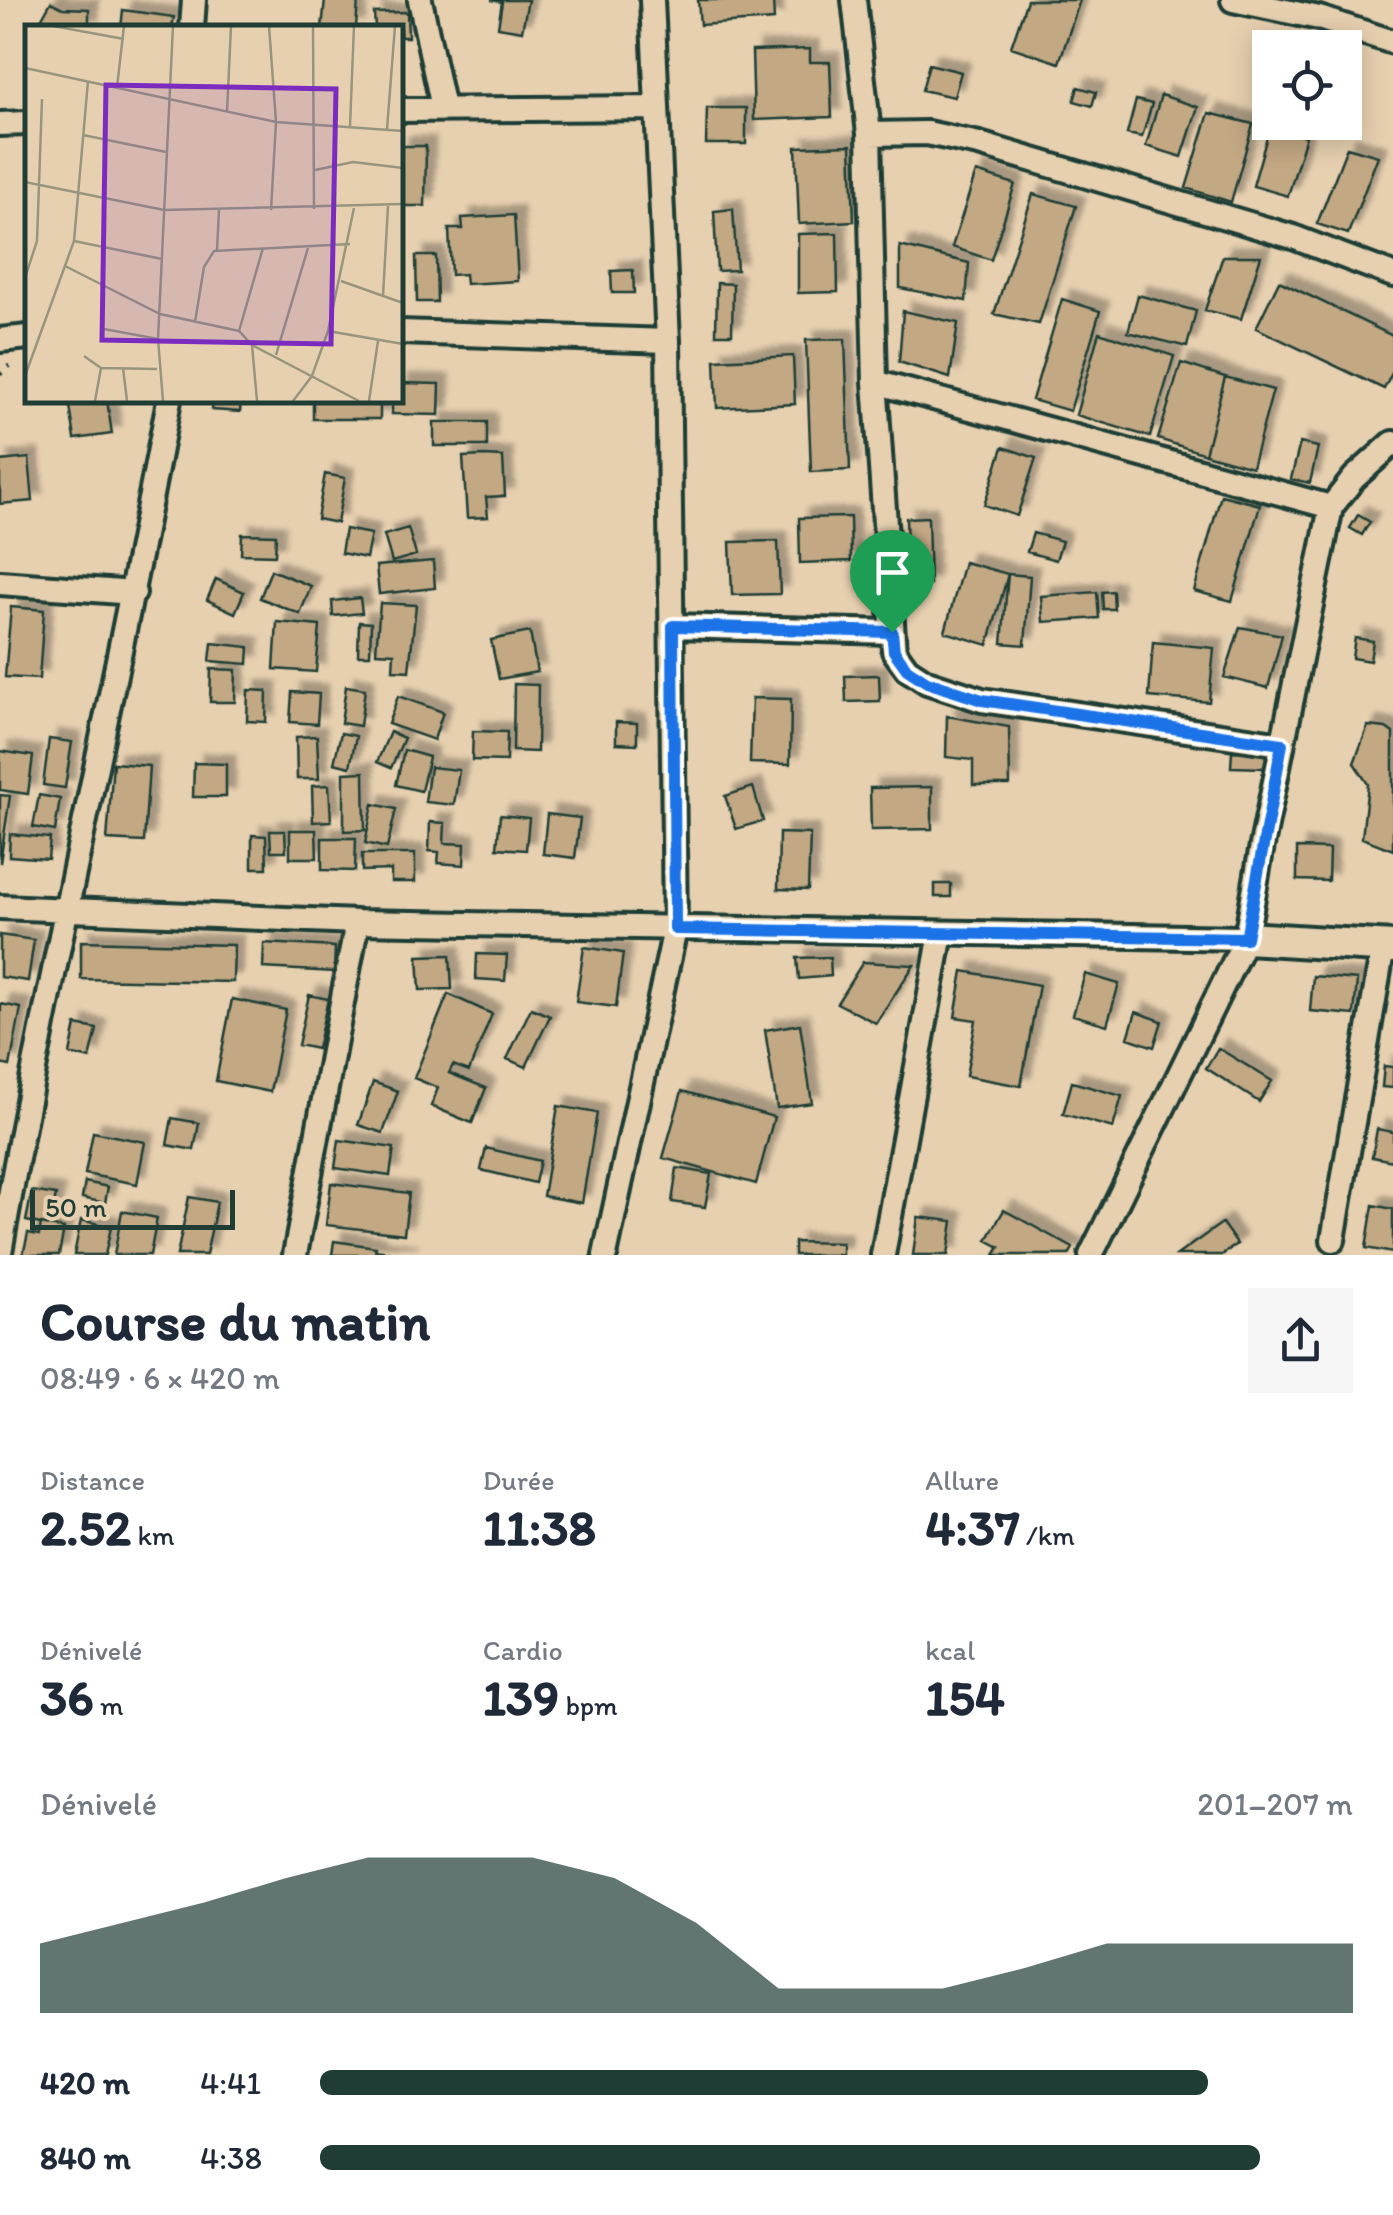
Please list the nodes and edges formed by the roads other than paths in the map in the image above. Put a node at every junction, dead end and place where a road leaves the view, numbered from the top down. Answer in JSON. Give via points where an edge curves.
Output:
{"nodes":[{"id":1,"x":194,"y":0,"type":"edge"},
{"id":2,"x":420,"y":0,"type":"edge"},
{"id":3,"x":652,"y":0,"type":"edge"},
{"id":4,"x":854,"y":0,"type":"edge"},
{"id":5,"x":1232,"y":0,"type":"edge"},
{"id":6,"x":1321,"y":9,"type":"edge"},
{"id":7,"x":192,"y":25,"type":"edge"},
{"id":8,"x":1393,"y":42,"type":"edge"},
{"id":9,"x":443,"y":108,"type":"junction"},
{"id":10,"x":657,"y":108,"type":"junction"},
{"id":11,"x":402,"y":110,"type":"edge"},
{"id":12,"x":869,"y":134,"type":"junction"},
{"id":13,"x":1393,"y":275,"type":"edge"},
{"id":14,"x":402,"y":332,"type":"edge"},
{"id":15,"x":25,"y":337,"type":"edge"},
{"id":16,"x":0,"y":340,"type":"edge"},
{"id":17,"x":668,"y":341,"type":"junction"},
{"id":18,"x":875,"y":382,"type":"junction"},
{"id":19,"x":169,"y":402,"type":"edge"},
{"id":20,"x":1393,"y":443,"type":"edge"},
{"id":21,"x":1331,"y":507,"type":"junction"},
{"id":22,"x":0,"y":583,"type":"edge"},
{"id":23,"x":134,"y":593,"type":"junction"},
{"id":24,"x":673,"y":626,"type":"junction"},
{"id":25,"x":892,"y":632,"type":"junction"},
{"id":26,"x":1282,"y":744,"type":"junction"},
{"id":27,"x":0,"y":908,"type":"edge"},
{"id":28,"x":64,"y":910,"type":"junction"},
{"id":29,"x":357,"y":922,"type":"junction"},
{"id":30,"x":675,"y":929,"type":"junction"},
{"id":31,"x":941,"y":933,"type":"junction"},
{"id":32,"x":1246,"y":938,"type":"junction"},
{"id":33,"x":1388,"y":947,"type":"edge"},
{"id":34,"x":5,"y":1192,"type":"edge"},
{"id":35,"x":1333,"y":1240,"type":"dead end"},
{"id":36,"x":0,"y":1252,"type":"edge"},
{"id":37,"x":295,"y":1255,"type":"edge"},
{"id":38,"x":605,"y":1255,"type":"edge"},
{"id":39,"x":883,"y":1255,"type":"edge"},
{"id":40,"x":1091,"y":1255,"type":"edge"}],
"edges":[{"from":1,"to":7,"type":"street"},
{"from":2,"to":9,"type":"street"},
{"from":3,"to":10,"type":"street"},
{"from":4,"to":12,"type":"street"},
{"from":5,"to":6,"type":"street"},
{"from":6,"to":8,"type":"street"},
{"from":9,"to":10,"type":"street"},
{"from":9,"to":11,"type":"street"},
{"from":10,"to":17,"type":"street"},
{"from":12,"to":13,"type":"street","via":[[928,134],[998,149]]},
{"from":12,"to":18,"type":"street"},
{"from":14,"to":17,"type":"street"},
{"from":15,"to":16,"type":"street"},
{"from":17,"to":24,"type":"street"},
{"from":18,"to":21,"type":"street"},
{"from":18,"to":25,"type":"street"},
{"from":19,"to":23,"type":"street"},
{"from":20,"to":21,"type":"street"},
{"from":21,"to":26,"type":"street"},
{"from":22,"to":23,"type":"street"},
{"from":23,"to":28,"type":"street"},
{"from":24,"to":25,"type":"street"},
{"from":24,"to":30,"type":"street"},
{"from":25,"to":26,"type":"street","via":[[894,651],[907,669],[982,700]]},
{"from":26,"to":32,"type":"street"},
{"from":27,"to":28,"type":"street"},
{"from":28,"to":29,"type":"street"},
{"from":28,"to":34,"type":"street"},
{"from":29,"to":30,"type":"street"},
{"from":29,"to":37,"type":"street"},
{"from":30,"to":31,"type":"street"},
{"from":30,"to":38,"type":"street"},
{"from":31,"to":32,"type":"street"},
{"from":31,"to":39,"type":"street"},
{"from":32,"to":33,"type":"street"},
{"from":32,"to":40,"type":"street"},
{"from":33,"to":35,"type":"street"},
{"from":34,"to":36,"type":"street"}]}
